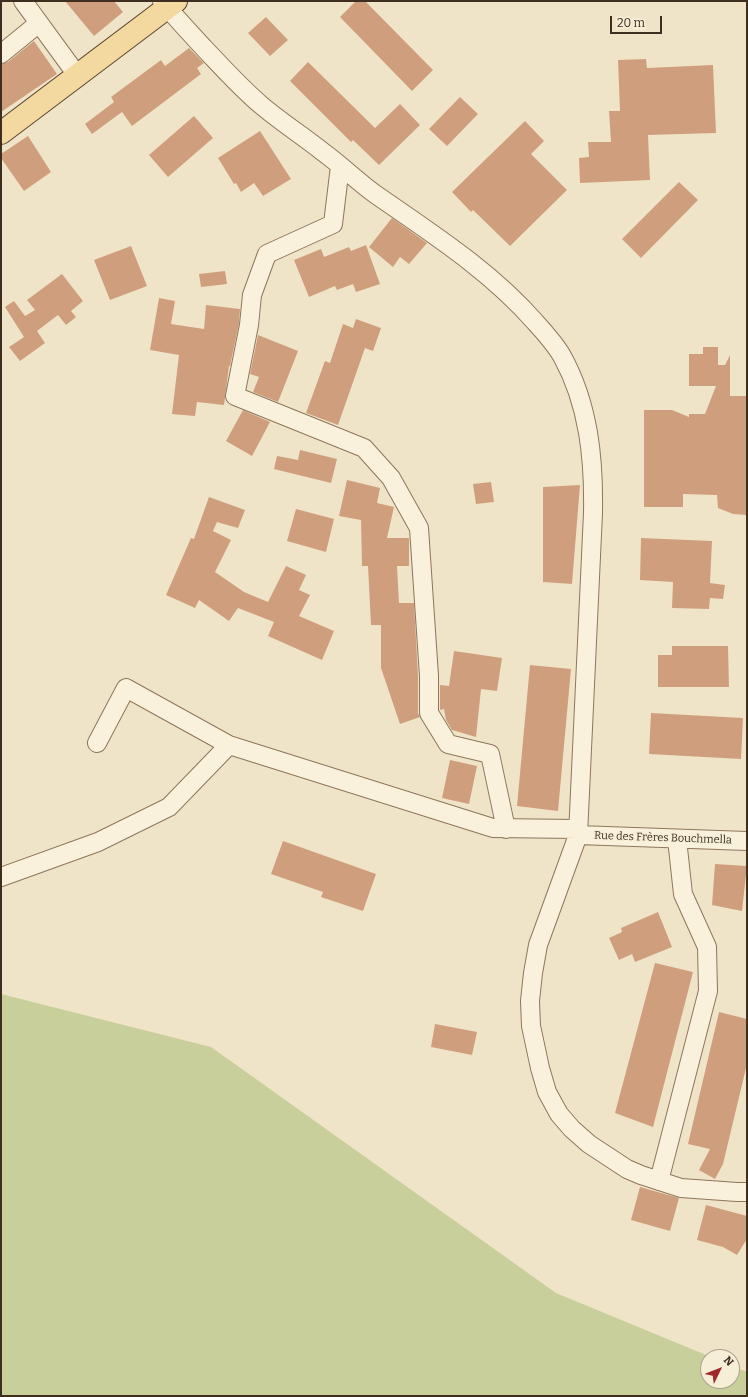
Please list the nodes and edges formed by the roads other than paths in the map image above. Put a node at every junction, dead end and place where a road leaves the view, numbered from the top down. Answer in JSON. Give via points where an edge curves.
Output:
{"nodes":[{"id":1,"x":23,"y":1,"type":"edge"},
{"id":2,"x":168,"y":3,"type":"edge"},
{"id":3,"x":39,"y":23,"type":"junction"},
{"id":4,"x":1,"y":54,"type":"edge"},
{"id":5,"x":77,"y":75,"type":"junction"},
{"id":6,"x":1,"y":133,"type":"edge"},
{"id":7,"x":340,"y":166,"type":"junction"},
{"id":8,"x":97,"y":743,"type":"dead end"},
{"id":9,"x":229,"y":745,"type":"junction"},
{"id":10,"x":506,"y":829,"type":"junction"},
{"id":11,"x":578,"y":832,"type":"junction"},
{"id":12,"x":677,"y":839,"type":"junction"},
{"id":13,"x":747,"y":841,"type":"edge"},
{"id":14,"x":1,"y":877,"type":"edge"},
{"id":15,"x":659,"y":1181,"type":"junction"},
{"id":16,"x":747,"y":1192,"type":"edge"}],
"edges":[{"from":1,"to":3,"type":"street"},
{"from":2,"to":5,"type":"main road"},
{"from":2,"to":7,"type":"street","via":[[227,73],[251,96]]},
{"from":3,"to":4,"type":"street"},
{"from":3,"to":5,"type":"street"},
{"from":5,"to":6,"type":"main road"},
{"from":7,"to":10,"type":"street","via":[[333,224],[267,254],[252,295],[249,325],[235,396],[364,448],[391,478],[419,528],[429,713],[448,744],[490,754]]},
{"from":7,"to":11,"type":"street","via":[[473,264],[527,312],[557,347],[582,403],[590,448],[593,487]]},
{"from":8,"to":9,"type":"street","name":"Rue des Frères Bouchmella","via":[[126,688]]},
{"from":9,"to":10,"type":"street","name":"Rue des Frères Bouchmella","via":[[493,828]]},
{"from":9,"to":14,"type":"street","via":[[169,807],[98,842]]},
{"from":10,"to":11,"type":"street","name":"Rue des Frères Bouchmella"},
{"from":11,"to":12,"type":"street","name":"Rue des Frères Bouchmella"},
{"from":11,"to":15,"type":"street","via":[[538,945],[533,973],[531,1026],[540,1068],[547,1092],[559,1114],[572,1129],[589,1144],[627,1169]]},
{"from":12,"to":13,"type":"street","name":"Rue des Frères Bouchmella"},
{"from":12,"to":15,"type":"street","via":[[682,894],[707,947],[708,991]]},
{"from":15,"to":16,"type":"street","via":[[681,1188]]}]}
